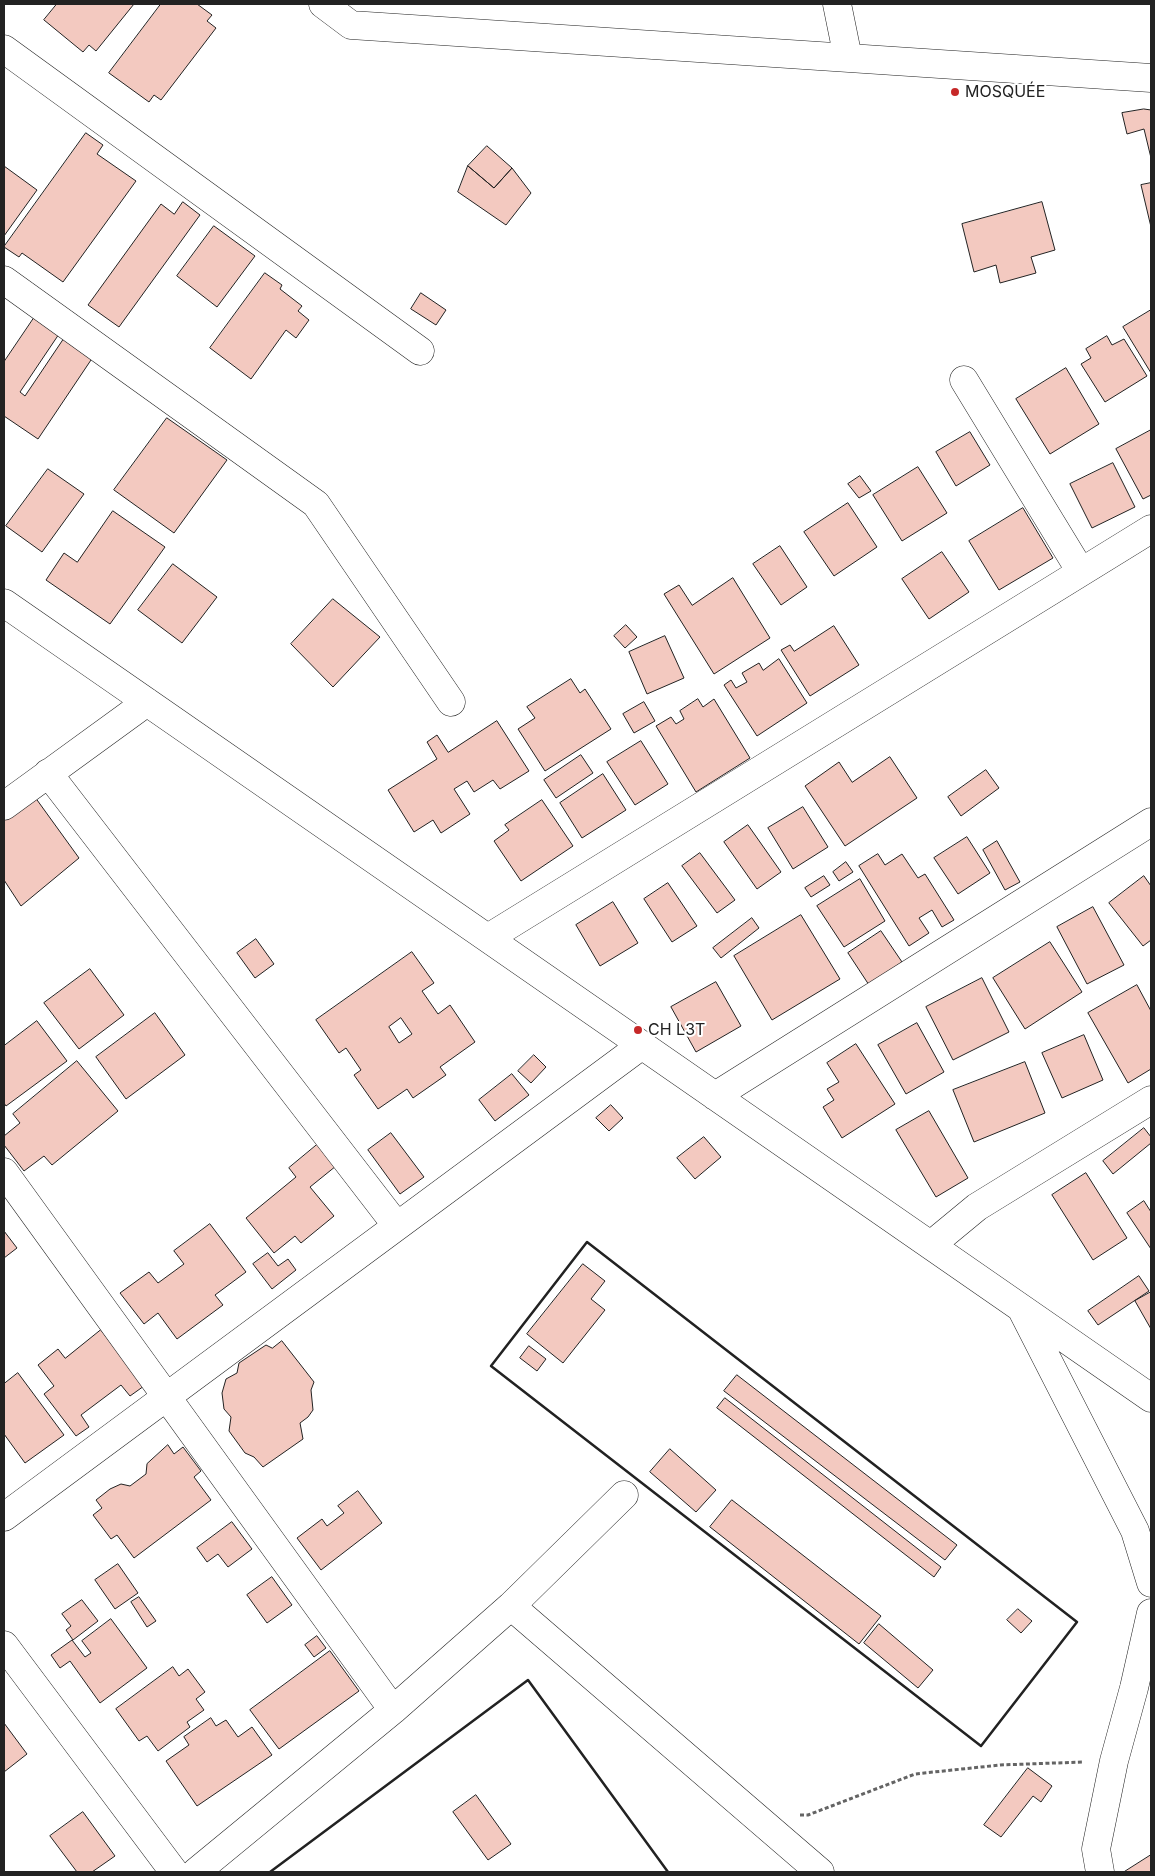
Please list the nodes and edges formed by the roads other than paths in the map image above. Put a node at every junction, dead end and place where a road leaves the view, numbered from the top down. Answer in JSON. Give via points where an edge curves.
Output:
{"nodes":[{"id":1,"x":323,"y":4,"type":"edge"},
{"id":2,"x":837,"y":4,"type":"edge"},
{"id":3,"x":4,"y":49,"type":"edge"},
{"id":4,"x":848,"y":58,"type":"junction"},
{"id":5,"x":1151,"y":78,"type":"edge"},
{"id":6,"x":4,"y":280,"type":"edge"},
{"id":7,"x":420,"y":351,"type":"dead end"},
{"id":8,"x":964,"y":380,"type":"dead end"},
{"id":9,"x":1151,"y":529,"type":"edge"},
{"id":10,"x":1081,"y":572,"type":"junction"},
{"id":11,"x":4,"y":603,"type":"edge"},
{"id":12,"x":146,"y":702,"type":"junction"},
{"id":13,"x":451,"y":702,"type":"dead end"},
{"id":14,"x":48,"y":774,"type":"junction"},
{"id":15,"x":4,"y":806,"type":"edge"},
{"id":16,"x":1151,"y":822,"type":"edge"},
{"id":17,"x":488,"y":938,"type":"junction"},
{"id":18,"x":642,"y":1046,"type":"junction"},
{"id":19,"x":715,"y":1096,"type":"junction"},
{"id":20,"x":1151,"y":1100,"type":"edge"},
{"id":21,"x":4,"y":1172,"type":"edge"},
{"id":22,"x":397,"y":1226,"type":"junction"},
{"id":23,"x":931,"y":1245,"type":"junction"},
{"id":24,"x":1020,"y":1307,"type":"junction"},
{"id":25,"x":166,"y":1397,"type":"junction"},
{"id":26,"x":1151,"y":1398,"type":"edge"},
{"id":27,"x":624,"y":1495,"type":"dead end"},
{"id":28,"x":4,"y":1517,"type":"edge"},
{"id":29,"x":1151,"y":1583,"type":"edge"},
{"id":30,"x":511,"y":1606,"type":"junction"},
{"id":31,"x":1151,"y":1614,"type":"edge"},
{"id":32,"x":4,"y":1644,"type":"edge"},
{"id":33,"x":393,"y":1710,"type":"junction"},
{"id":34,"x":174,"y":1872,"type":"edge"},
{"id":35,"x":196,"y":1872,"type":"edge"},
{"id":36,"x":820,"y":1872,"type":"edge"},
{"id":37,"x":1100,"y":1872,"type":"edge"}],
"edges":[{"from":1,"to":4,"type":"street","via":[[350,25]]},
{"from":2,"to":4,"type":"street"},
{"from":3,"to":7,"type":"street"},
{"from":4,"to":5,"type":"street"},
{"from":6,"to":13,"type":"street","via":[[316,504]]},
{"from":8,"to":10,"type":"street"},
{"from":9,"to":10,"type":"street"},
{"from":10,"to":17,"type":"street"},
{"from":11,"to":12,"type":"street"},
{"from":12,"to":14,"type":"street"},
{"from":12,"to":17,"type":"street"},
{"from":14,"to":15,"type":"street"},
{"from":14,"to":22,"type":"street"},
{"from":16,"to":19,"type":"street"},
{"from":17,"to":18,"type":"street"},
{"from":18,"to":19,"type":"street"},
{"from":18,"to":22,"type":"street"},
{"from":19,"to":23,"type":"street"},
{"from":20,"to":23,"type":"street","via":[[977,1207]]},
{"from":21,"to":25,"type":"street"},
{"from":22,"to":25,"type":"street"},
{"from":23,"to":24,"type":"street"},
{"from":24,"to":26,"type":"street"},
{"from":24,"to":29,"type":"street","via":[[1135,1531]]},
{"from":25,"to":28,"type":"street"},
{"from":25,"to":33,"type":"street"},
{"from":27,"to":30,"type":"street"},
{"from":30,"to":33,"type":"street"},
{"from":30,"to":36,"type":"street"},
{"from":31,"to":37,"type":"street","via":[[1114,1761],[1096,1850]]},
{"from":32,"to":34,"type":"street"},
{"from":33,"to":35,"type":"street"}]}
